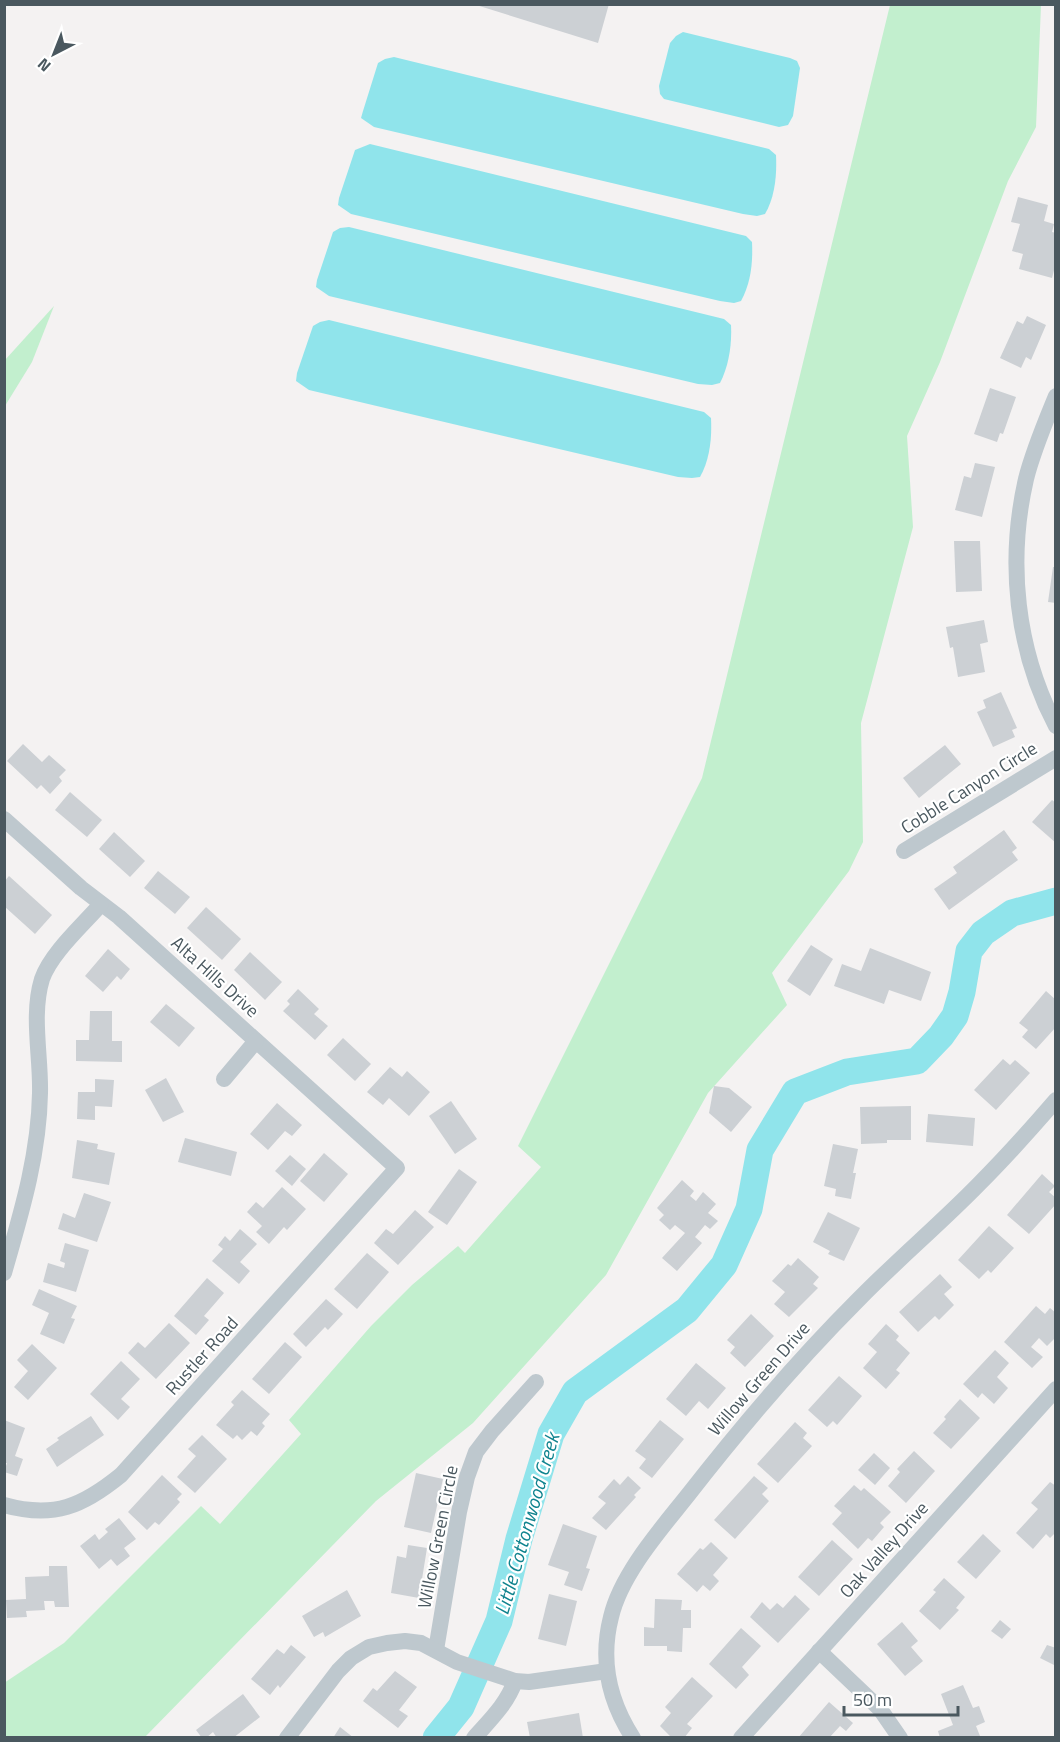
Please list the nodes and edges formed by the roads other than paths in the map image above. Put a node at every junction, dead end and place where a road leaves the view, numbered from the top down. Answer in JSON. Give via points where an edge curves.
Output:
{"nodes":[{"id":1,"x":1056,"y":396,"type":"edge"},
{"id":2,"x":1056,"y":726,"type":"edge"},
{"id":3,"x":1056,"y":758,"type":"edge"},
{"id":4,"x":4,"y":819,"type":"edge"},
{"id":5,"x":904,"y":851,"type":"dead end"},
{"id":6,"x":101,"y":904,"type":"junction"},
{"id":7,"x":256,"y":1041,"type":"junction"},
{"id":8,"x":224,"y":1078,"type":"dead end"},
{"id":9,"x":1056,"y":1100,"type":"edge"},
{"id":10,"x":397,"y":1168,"type":"joint"},
{"id":11,"x":4,"y":1273,"type":"edge"},
{"id":12,"x":536,"y":1382,"type":"dead end"},
{"id":13,"x":1056,"y":1389,"type":"edge"},
{"id":14,"x":4,"y":1505,"type":"edge"},
{"id":15,"x":436,"y":1650,"type":"junction"},
{"id":16,"x":819,"y":1651,"type":"junction"},
{"id":17,"x":607,"y":1671,"type":"junction"},
{"id":18,"x":508,"y":1680,"type":"junction"},
{"id":19,"x":287,"y":1737,"type":"edge"},
{"id":20,"x":474,"y":1737,"type":"edge"},
{"id":21,"x":633,"y":1737,"type":"edge"},
{"id":22,"x":741,"y":1737,"type":"edge"},
{"id":23,"x":900,"y":1737,"type":"edge"}],
"edges":[{"from":1,"to":2,"type":"street","via":[[1026,477],[1017,560],[1024,639],[1032,671]]},
{"from":3,"to":5,"type":"street","name":"Cobble Canyon Circle"},
{"from":4,"to":6,"type":"street","name":"Alta Hills Drive"},
{"from":6,"to":7,"type":"street","name":"Alta Hills Drive"},
{"from":6,"to":11,"type":"street","via":[[53,958],[43,978],[38,1013],[40,1094],[36,1137],[30,1177]]},
{"from":7,"to":8,"type":"street"},
{"from":7,"to":10,"type":"street","name":"Alta Hills Drive"},
{"from":9,"to":17,"type":"street","name":"Willow Green Drive","via":[[978,1185],[815,1344],[710,1466],[620,1593],[611,1615]]},
{"from":10,"to":14,"type":"street","name":"Rustler Road","via":[[121,1475],[97,1495],[71,1506],[44,1511]]},
{"from":12,"to":15,"type":"street","name":"Willow Green Circle","via":[[476,1452],[459,1512]]},
{"from":13,"to":16,"type":"street","name":"Oak Valley Drive"},
{"from":15,"to":18,"type":"street"},
{"from":15,"to":19,"type":"street","via":[[405,1641],[369,1647],[338,1671]]},
{"from":16,"to":22,"type":"street","name":"Oak Valley Drive"},
{"from":16,"to":23,"type":"street","via":[[880,1709]]},
{"from":17,"to":18,"type":"street","via":[[529,1682]]},
{"from":17,"to":21,"type":"street","name":"Willow Green Drive","via":[[614,1701]]},
{"from":18,"to":20,"type":"street","via":[[510,1696]]}]}
